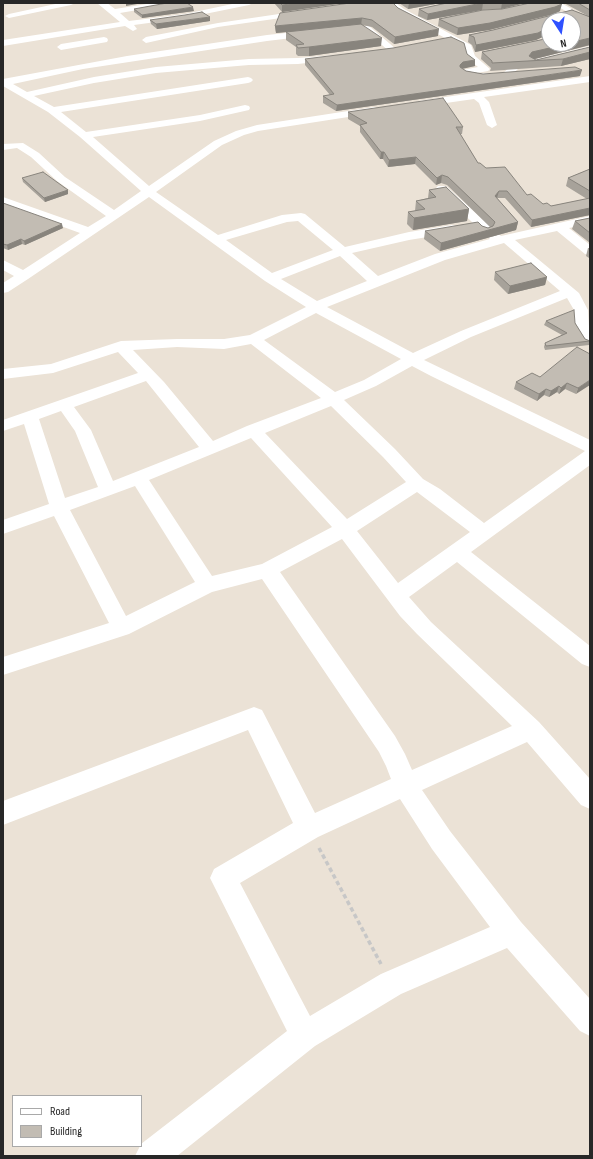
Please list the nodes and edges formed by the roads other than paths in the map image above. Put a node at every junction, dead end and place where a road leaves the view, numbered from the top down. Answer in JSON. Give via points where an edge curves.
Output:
{"nodes":[{"id":1,"x":71,"y":3,"type":"edge"},
{"id":2,"x":101,"y":3,"type":"edge"},
{"id":3,"x":167,"y":3,"type":"edge"},
{"id":4,"x":249,"y":3,"type":"edge"},
{"id":5,"x":391,"y":3,"type":"edge"},
{"id":6,"x":555,"y":3,"type":"edge"},
{"id":7,"x":411,"y":6,"type":"dead end"},
{"id":8,"x":318,"y":10,"type":"edge"},
{"id":9,"x":421,"y":11,"type":"edge"},
{"id":10,"x":113,"y":12,"type":"junction"},
{"id":11,"x":400,"y":12,"type":"junction"},
{"id":12,"x":569,"y":12,"type":"edge"},
{"id":13,"x":272,"y":16,"type":"junction"},
{"id":14,"x":9,"y":17,"type":"edge"},
{"id":15,"x":296,"y":22,"type":"edge"},
{"id":16,"x":441,"y":22,"type":"edge"},
{"id":17,"x":127,"y":24,"type":"junction"},
{"id":18,"x":427,"y":24,"type":"junction"},
{"id":19,"x":456,"y":28,"type":"edge"},
{"id":20,"x":28,"y":29,"type":"dead end"},
{"id":21,"x":353,"y":29,"type":"edge"},
{"id":22,"x":325,"y":32,"type":"edge"},
{"id":23,"x":139,"y":34,"type":"junction"},
{"id":24,"x":172,"y":35,"type":"junction"},
{"id":25,"x":44,"y":36,"type":"junction"},
{"id":26,"x":439,"y":36,"type":"junction"},
{"id":27,"x":267,"y":38,"type":"junction"},
{"id":28,"x":470,"y":38,"type":"edge"},
{"id":29,"x":455,"y":39,"type":"junction"},
{"id":30,"x":146,"y":40,"type":"junction"},
{"id":31,"x":3,"y":43,"type":"edge"},
{"id":32,"x":61,"y":47,"type":"junction"},
{"id":33,"x":112,"y":47,"type":"dead end"},
{"id":34,"x":198,"y":48,"type":"junction"},
{"id":35,"x":590,"y":48,"type":"edge"},
{"id":36,"x":377,"y":51,"type":"edge"},
{"id":37,"x":163,"y":54,"type":"junction"},
{"id":38,"x":340,"y":55,"type":"edge"},
{"id":39,"x":484,"y":55,"type":"edge"},
{"id":40,"x":471,"y":57,"type":"junction"},
{"id":41,"x":74,"y":58,"type":"dead end"},
{"id":42,"x":249,"y":62,"type":"junction"},
{"id":43,"x":83,"y":66,"type":"junction"},
{"id":44,"x":536,"y":72,"type":"edge"},
{"id":45,"x":507,"y":74,"type":"junction"},
{"id":46,"x":590,"y":78,"type":"edge"},
{"id":47,"x":3,"y":83,"type":"edge"},
{"id":48,"x":25,"y":95,"type":"junction"},
{"id":49,"x":480,"y":95,"type":"junction"},
{"id":50,"x":410,"y":105,"type":"edge"},
{"id":51,"x":387,"y":108,"type":"edge"},
{"id":52,"x":52,"y":110,"type":"junction"},
{"id":53,"x":492,"y":125,"type":"dead end"},
{"id":54,"x":240,"y":133,"type":"junction"},
{"id":55,"x":84,"y":135,"type":"junction"},
{"id":56,"x":3,"y":147,"type":"edge"},
{"id":57,"x":442,"y":188,"type":"edge"},
{"id":58,"x":149,"y":192,"type":"junction"},
{"id":59,"x":3,"y":202,"type":"edge"},
{"id":60,"x":114,"y":216,"type":"junction"},
{"id":61,"x":590,"y":220,"type":"edge"},
{"id":62,"x":516,"y":221,"type":"edge"},
{"id":63,"x":479,"y":224,"type":"junction"},
{"id":64,"x":559,"y":226,"type":"junction"},
{"id":65,"x":89,"y":232,"type":"junction"},
{"id":66,"x":527,"y":233,"type":"junction"},
{"id":67,"x":409,"y":236,"type":"junction"},
{"id":68,"x":217,"y":239,"type":"junction"},
{"id":69,"x":503,"y":240,"type":"junction"},
{"id":70,"x":342,"y":251,"type":"junction"},
{"id":71,"x":590,"y":251,"type":"edge"},
{"id":72,"x":440,"y":257,"type":"junction"},
{"id":73,"x":3,"y":264,"type":"edge"},
{"id":74,"x":23,"y":276,"type":"junction"},
{"id":75,"x":270,"y":278,"type":"junction"},
{"id":76,"x":376,"y":282,"type":"junction"},
{"id":77,"x":3,"y":289,"type":"edge"},
{"id":78,"x":569,"y":292,"type":"junction"},
{"id":79,"x":316,"y":307,"type":"junction"},
{"id":80,"x":254,"y":339,"type":"junction"},
{"id":81,"x":590,"y":340,"type":"edge"},
{"id":82,"x":121,"y":346,"type":"junction"},
{"id":83,"x":413,"y":359,"type":"junction"},
{"id":84,"x":3,"y":374,"type":"edge"},
{"id":85,"x":148,"y":375,"type":"junction"},
{"id":86,"x":333,"y":399,"type":"junction"},
{"id":87,"x":64,"y":404,"type":"junction"},
{"id":88,"x":30,"y":416,"type":"junction"},
{"id":89,"x":3,"y":426,"type":"edge"},
{"id":90,"x":253,"y":430,"type":"junction"},
{"id":91,"x":590,"y":446,"type":"edge"},
{"id":92,"x":209,"y":448,"type":"junction"},
{"id":93,"x":590,"y":456,"type":"edge"},
{"id":94,"x":138,"y":477,"type":"junction"},
{"id":95,"x":417,"y":483,"type":"junction"},
{"id":96,"x":108,"y":490,"type":"junction"},
{"id":97,"x":59,"y":507,"type":"junction"},
{"id":98,"x":3,"y":527,"type":"edge"},
{"id":99,"x":346,"y":529,"type":"junction"},
{"id":100,"x":484,"y":533,"type":"junction"},
{"id":101,"x":457,"y":552,"type":"junction"},
{"id":102,"x":267,"y":570,"type":"junction"},
{"id":103,"x":206,"y":586,"type":"junction"},
{"id":104,"x":397,"y":595,"type":"junction"},
{"id":105,"x":122,"y":628,"type":"junction"},
{"id":106,"x":590,"y":658,"type":"edge"},
{"id":107,"x":3,"y":666,"type":"edge"},
{"id":108,"x":531,"y":729,"type":"junction"},
{"id":109,"x":405,"y":785,"type":"junction"},
{"id":110,"x":590,"y":797,"type":"edge"},
{"id":111,"x":3,"y":813,"type":"edge"},
{"id":112,"x":308,"y":828,"type":"junction"},
{"id":113,"x":511,"y":932,"type":"junction"},
{"id":114,"x":590,"y":1021,"type":"edge"},
{"id":115,"x":305,"y":1036,"type":"junction"},
{"id":116,"x":151,"y":1156,"type":"edge"}],
"edges":[{"from":1,"to":14,"type":"street"},
{"from":2,"to":10,"type":"street"},
{"from":3,"to":10,"type":"street"},
{"from":4,"to":17,"type":"street"},
{"from":5,"to":11,"type":"street"},
{"from":6,"to":12,"type":"street"},
{"from":7,"to":11,"type":"street"},
{"from":8,"to":13,"type":"street"},
{"from":9,"to":11,"type":"street"},
{"from":10,"to":17,"type":"street"},
{"from":11,"to":18,"type":"street"},
{"from":13,"to":15,"type":"street"},
{"from":13,"to":24,"type":"street"},
{"from":13,"to":27,"type":"street","via":[[271,32]]},
{"from":16,"to":18,"type":"street"},
{"from":17,"to":23,"type":"street"},
{"from":17,"to":25,"type":"street"},
{"from":18,"to":26,"type":"street"},
{"from":19,"to":26,"type":"street"},
{"from":20,"to":25,"type":"street"},
{"from":21,"to":36,"type":"street","via":[[366,28],[396,48]]},
{"from":22,"to":27,"type":"street"},
{"from":23,"to":30,"type":"street"},
{"from":23,"to":32,"type":"street"},
{"from":24,"to":30,"type":"street"},
{"from":24,"to":34,"type":"street"},
{"from":25,"to":31,"type":"street"},
{"from":25,"to":32,"type":"street"},
{"from":26,"to":29,"type":"street"},
{"from":27,"to":34,"type":"street"},
{"from":27,"to":42,"type":"street","via":[[257,46]]},
{"from":28,"to":29,"type":"street"},
{"from":29,"to":40,"type":"street","via":[[468,47]]},
{"from":30,"to":37,"type":"street"},
{"from":32,"to":33,"type":"street","via":[[69,54]]},
{"from":34,"to":37,"type":"street"},
{"from":35,"to":45,"type":"street","via":[[515,68]]},
{"from":37,"to":43,"type":"street","via":[[128,56]]},
{"from":38,"to":42,"type":"street","via":[[298,61]]},
{"from":39,"to":40,"type":"street"},
{"from":40,"to":45,"type":"street","via":[[485,69],[465,72],[468,74]]},
{"from":41,"to":43,"type":"street"},
{"from":42,"to":48,"type":"street","via":[[128,74]]},
{"from":42,"to":52,"type":"street","via":[[248,84]]},
{"from":43,"to":47,"type":"street"},
{"from":44,"to":45,"type":"street"},
{"from":46,"to":49,"type":"street"},
{"from":47,"to":48,"type":"street"},
{"from":48,"to":52,"type":"street"},
{"from":49,"to":50,"type":"street"},
{"from":49,"to":53,"type":"street","via":[[478,97],[484,102]]},
{"from":51,"to":54,"type":"street","via":[[286,123]]},
{"from":52,"to":55,"type":"street"},
{"from":54,"to":55,"type":"street","via":[[245,105],[200,118]]},
{"from":54,"to":58,"type":"street","via":[[218,143]]},
{"from":55,"to":58,"type":"street"},
{"from":56,"to":60,"type":"street","via":[[19,144]]},
{"from":57,"to":63,"type":"street"},
{"from":58,"to":60,"type":"street"},
{"from":58,"to":68,"type":"street"},
{"from":59,"to":65,"type":"street"},
{"from":60,"to":65,"type":"street"},
{"from":61,"to":64,"type":"street"},
{"from":62,"to":66,"type":"street"},
{"from":63,"to":67,"type":"street"},
{"from":63,"to":69,"type":"street"},
{"from":64,"to":66,"type":"street"},
{"from":64,"to":71,"type":"street"},
{"from":65,"to":74,"type":"street"},
{"from":66,"to":69,"type":"street"},
{"from":67,"to":70,"type":"street"},
{"from":67,"to":72,"type":"street"},
{"from":68,"to":70,"type":"street","via":[[286,218],[301,217]]},
{"from":68,"to":75,"type":"street"},
{"from":69,"to":72,"type":"street"},
{"from":69,"to":78,"type":"street"},
{"from":70,"to":75,"type":"street"},
{"from":70,"to":76,"type":"street"},
{"from":72,"to":76,"type":"street"},
{"from":73,"to":74,"type":"street"},
{"from":74,"to":77,"type":"street"},
{"from":75,"to":79,"type":"street"},
{"from":76,"to":79,"type":"street"},
{"from":78,"to":81,"type":"street","via":[[581,310],[582,327]]},
{"from":78,"to":83,"type":"street","via":[[466,334]]},
{"from":79,"to":80,"type":"street"},
{"from":79,"to":83,"type":"street"},
{"from":80,"to":82,"type":"street","via":[[224,344]]},
{"from":80,"to":86,"type":"street"},
{"from":82,"to":84,"type":"street","via":[[58,367]]},
{"from":82,"to":85,"type":"street"},
{"from":83,"to":86,"type":"street"},
{"from":83,"to":91,"type":"street"},
{"from":85,"to":87,"type":"street"},
{"from":85,"to":92,"type":"street"},
{"from":86,"to":90,"type":"street"},
{"from":86,"to":95,"type":"street"},
{"from":87,"to":88,"type":"street"},
{"from":87,"to":96,"type":"street","via":[[83,430]]},
{"from":88,"to":89,"type":"street"},
{"from":88,"to":97,"type":"street"},
{"from":90,"to":92,"type":"street"},
{"from":90,"to":99,"type":"street"},
{"from":92,"to":94,"type":"street"},
{"from":93,"to":100,"type":"street"},
{"from":94,"to":96,"type":"street"},
{"from":94,"to":103,"type":"street"},
{"from":95,"to":99,"type":"street"},
{"from":95,"to":100,"type":"street"},
{"from":96,"to":97,"type":"street"},
{"from":97,"to":98,"type":"street"},
{"from":97,"to":105,"type":"street"},
{"from":99,"to":102,"type":"street"},
{"from":99,"to":104,"type":"street"},
{"from":100,"to":101,"type":"street"},
{"from":101,"to":104,"type":"street"},
{"from":101,"to":106,"type":"street"},
{"from":102,"to":103,"type":"street"},
{"from":102,"to":109,"type":"street","via":[[387,744]]},
{"from":103,"to":105,"type":"street"},
{"from":104,"to":108,"type":"street","via":[[424,628]]},
{"from":105,"to":107,"type":"street"},
{"from":108,"to":109,"type":"street"},
{"from":108,"to":110,"type":"street"},
{"from":109,"to":112,"type":"street"},
{"from":109,"to":113,"type":"street","via":[[441,840]]},
{"from":111,"to":112,"type":"street","via":[[254,717]]},
{"from":112,"to":115,"type":"street","via":[[223,878]]},
{"from":113,"to":114,"type":"street"},
{"from":113,"to":115,"type":"street","via":[[391,984]]},
{"from":115,"to":116,"type":"street"}]}
